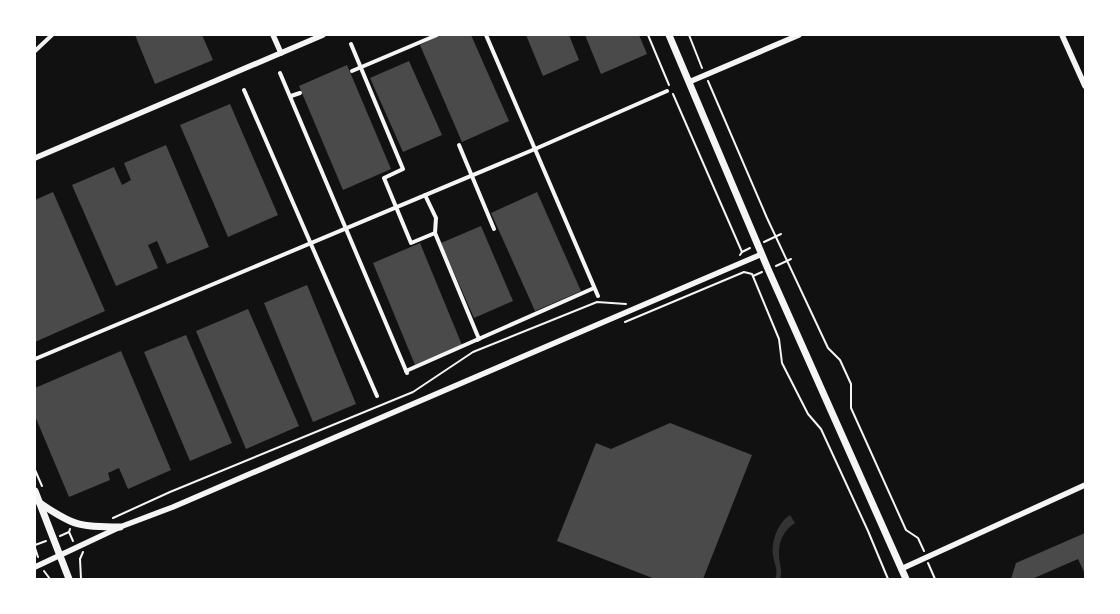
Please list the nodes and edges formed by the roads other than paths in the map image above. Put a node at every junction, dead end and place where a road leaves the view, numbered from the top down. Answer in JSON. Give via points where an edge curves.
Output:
{"nodes":[{"id":1,"x":52,"y":35,"type":"edge"},
{"id":2,"x":273,"y":35,"type":"edge"},
{"id":3,"x":323,"y":35,"type":"edge"},
{"id":4,"x":437,"y":35,"type":"edge"},
{"id":5,"x":486,"y":35,"type":"edge"},
{"id":6,"x":669,"y":35,"type":"edge"},
{"id":7,"x":799,"y":35,"type":"edge"},
{"id":8,"x":1062,"y":35,"type":"edge"},
{"id":9,"x":351,"y":44,"type":"dead end"},
{"id":10,"x":35,"y":51,"type":"edge"},
{"id":11,"x":281,"y":53,"type":"junction"},
{"id":12,"x":360,"y":67,"type":"junction"},
{"id":13,"x":352,"y":71,"type":"dead end"},
{"id":14,"x":280,"y":73,"type":"dead end"},
{"id":15,"x":689,"y":82,"type":"junction"},
{"id":16,"x":1085,"y":86,"type":"edge"},
{"id":17,"x":244,"y":90,"type":"dead end"},
{"id":18,"x":667,"y":91,"type":"dead end"},
{"id":19,"x":300,"y":93,"type":"dead end"},
{"id":20,"x":291,"y":96,"type":"junction"},
{"id":21,"x":459,"y":145,"type":"dead end"},
{"id":22,"x":535,"y":148,"type":"junction"},
{"id":23,"x":35,"y":158,"type":"edge"},
{"id":24,"x":472,"y":175,"type":"junction"},
{"id":25,"x":425,"y":194,"type":"junction"},
{"id":26,"x":396,"y":207,"type":"junction"},
{"id":27,"x":347,"y":228,"type":"junction"},
{"id":28,"x":494,"y":228,"type":"dead end"},
{"id":29,"x":435,"y":233,"type":"junction"},
{"id":30,"x":311,"y":243,"type":"junction"},
{"id":31,"x":762,"y":254,"type":"junction"},
{"id":32,"x":594,"y":288,"type":"junction"},
{"id":33,"x":598,"y":296,"type":"dead end"},
{"id":34,"x":478,"y":340,"type":"junction"},
{"id":35,"x":35,"y":359,"type":"edge"},
{"id":36,"x":377,"y":396,"type":"dead end"},
{"id":37,"x":1085,"y":485,"type":"edge"},
{"id":38,"x":35,"y":491,"type":"edge"},
{"id":39,"x":40,"y":503,"type":"junction"},
{"id":40,"x":120,"y":527,"type":"junction"},
{"id":41,"x":60,"y":556,"type":"junction"},
{"id":42,"x":35,"y":567,"type":"edge"},
{"id":43,"x":901,"y":569,"type":"junction"},
{"id":44,"x":69,"y":579,"type":"edge"},
{"id":45,"x":906,"y":579,"type":"edge"}],
"edges":[{"from":1,"to":10,"type":"street"},
{"from":2,"to":11,"type":"street"},
{"from":3,"to":11,"type":"street"},
{"from":4,"to":12,"type":"street"},
{"from":5,"to":22,"type":"street"},
{"from":6,"to":15,"type":"main road"},
{"from":7,"to":15,"type":"street"},
{"from":8,"to":16,"type":"street"},
{"from":9,"to":12,"type":"street"},
{"from":11,"to":23,"type":"street"},
{"from":12,"to":13,"type":"street"},
{"from":12,"to":26,"type":"street","via":[[403,169],[384,178]]},
{"from":14,"to":20,"type":"street"},
{"from":15,"to":31,"type":"main road"},
{"from":17,"to":30,"type":"street"},
{"from":18,"to":22,"type":"street"},
{"from":19,"to":20,"type":"street"},
{"from":20,"to":27,"type":"street"},
{"from":21,"to":24,"type":"street"},
{"from":22,"to":24,"type":"street"},
{"from":22,"to":32,"type":"street"},
{"from":24,"to":25,"type":"street"},
{"from":24,"to":28,"type":"street"},
{"from":25,"to":26,"type":"street"},
{"from":25,"to":29,"type":"street","via":[[436,218]]},
{"from":26,"to":27,"type":"street"},
{"from":26,"to":29,"type":"street","via":[[411,244]]},
{"from":27,"to":30,"type":"street"},
{"from":27,"to":34,"type":"street","via":[[407,372]]},
{"from":29,"to":34,"type":"street"},
{"from":30,"to":35,"type":"street"},
{"from":30,"to":36,"type":"street"},
{"from":31,"to":40,"type":"street"},
{"from":31,"to":43,"type":"main road"},
{"from":32,"to":33,"type":"street"},
{"from":32,"to":34,"type":"street"},
{"from":37,"to":43,"type":"street"},
{"from":38,"to":39,"type":"main road"},
{"from":39,"to":40,"type":"main road","via":[[72,523]]},
{"from":39,"to":41,"type":"main road"},
{"from":40,"to":41,"type":"street"},
{"from":41,"to":42,"type":"street"},
{"from":41,"to":44,"type":"main road"},
{"from":43,"to":45,"type":"main road"}]}
